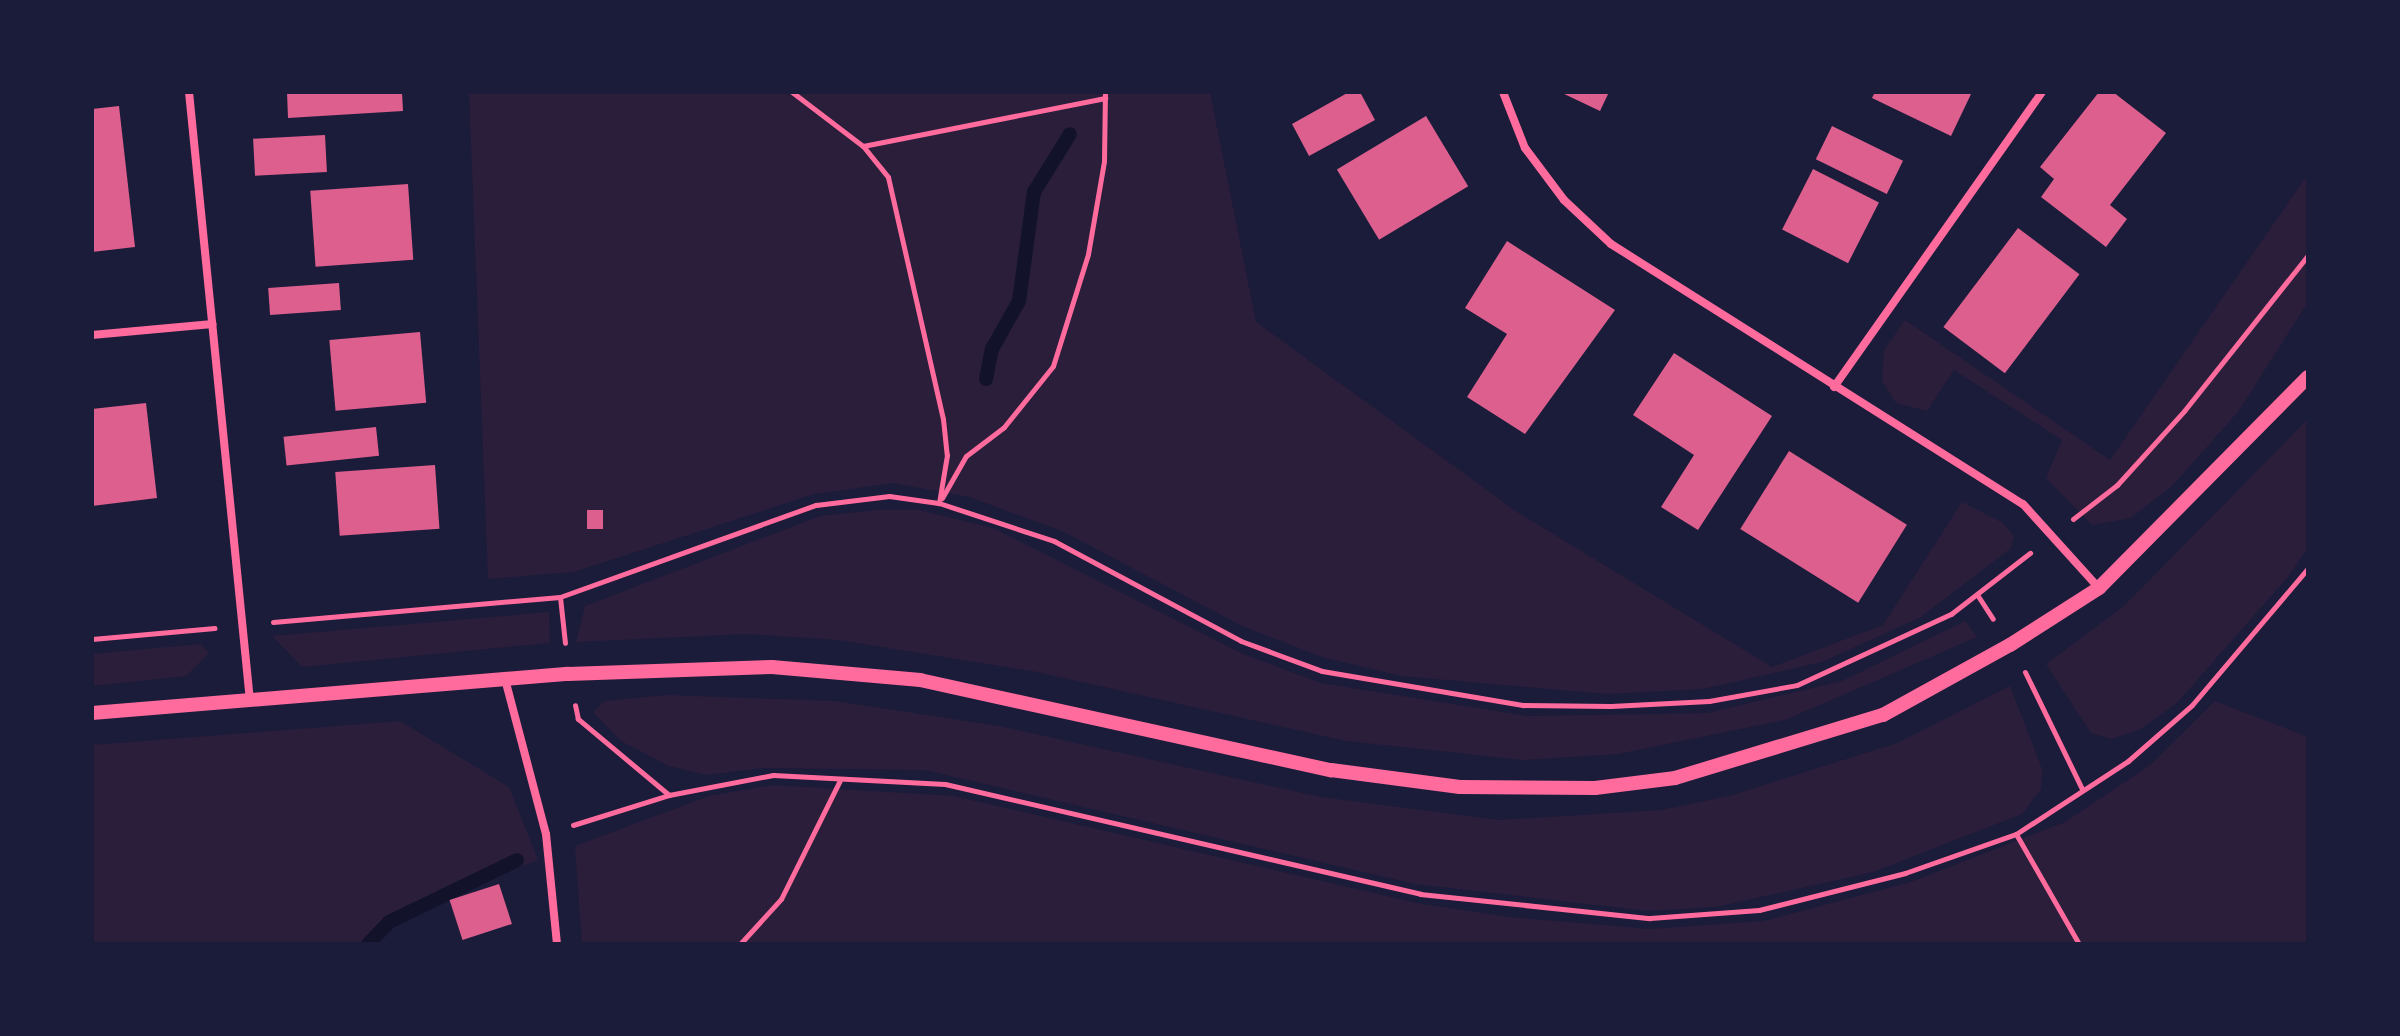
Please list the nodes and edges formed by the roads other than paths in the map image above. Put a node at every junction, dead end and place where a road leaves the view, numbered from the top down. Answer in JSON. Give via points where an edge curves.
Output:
{"nodes":[{"id":1,"x":189,"y":92,"type":"edge"},
{"id":2,"x":1503,"y":92,"type":"edge"},
{"id":3,"x":2042,"y":92,"type":"edge"},
{"id":4,"x":212,"y":324,"type":"junction"},
{"id":5,"x":92,"y":335,"type":"edge"},
{"id":6,"x":2308,"y":377,"type":"edge"},
{"id":7,"x":1834,"y":387,"type":"junction"},
{"id":8,"x":2099,"y":588,"type":"junction"},
{"id":9,"x":505,"y":679,"type":"junction"},
{"id":10,"x":250,"y":701,"type":"junction"},
{"id":11,"x":92,"y":713,"type":"edge"},
{"id":12,"x":557,"y":944,"type":"edge"}],
"edges":[{"from":1,"to":4,"type":"street"},
{"from":2,"to":7,"type":"street","via":[[1525,148],[1564,200],[1611,244]]},
{"from":3,"to":7,"type":"street"},
{"from":4,"to":5,"type":"street"},
{"from":4,"to":10,"type":"street"},
{"from":6,"to":8,"type":"street"},
{"from":7,"to":8,"type":"street","via":[[2023,504]]},
{"from":8,"to":9,"type":"street","via":[[2010,645],[1832,735],[1675,778],[1530,790],[1331,770],[920,680],[772,667]]},
{"from":9,"to":10,"type":"street"},
{"from":9,"to":12,"type":"street","via":[[546,834]]},
{"from":10,"to":11,"type":"street"}]}
